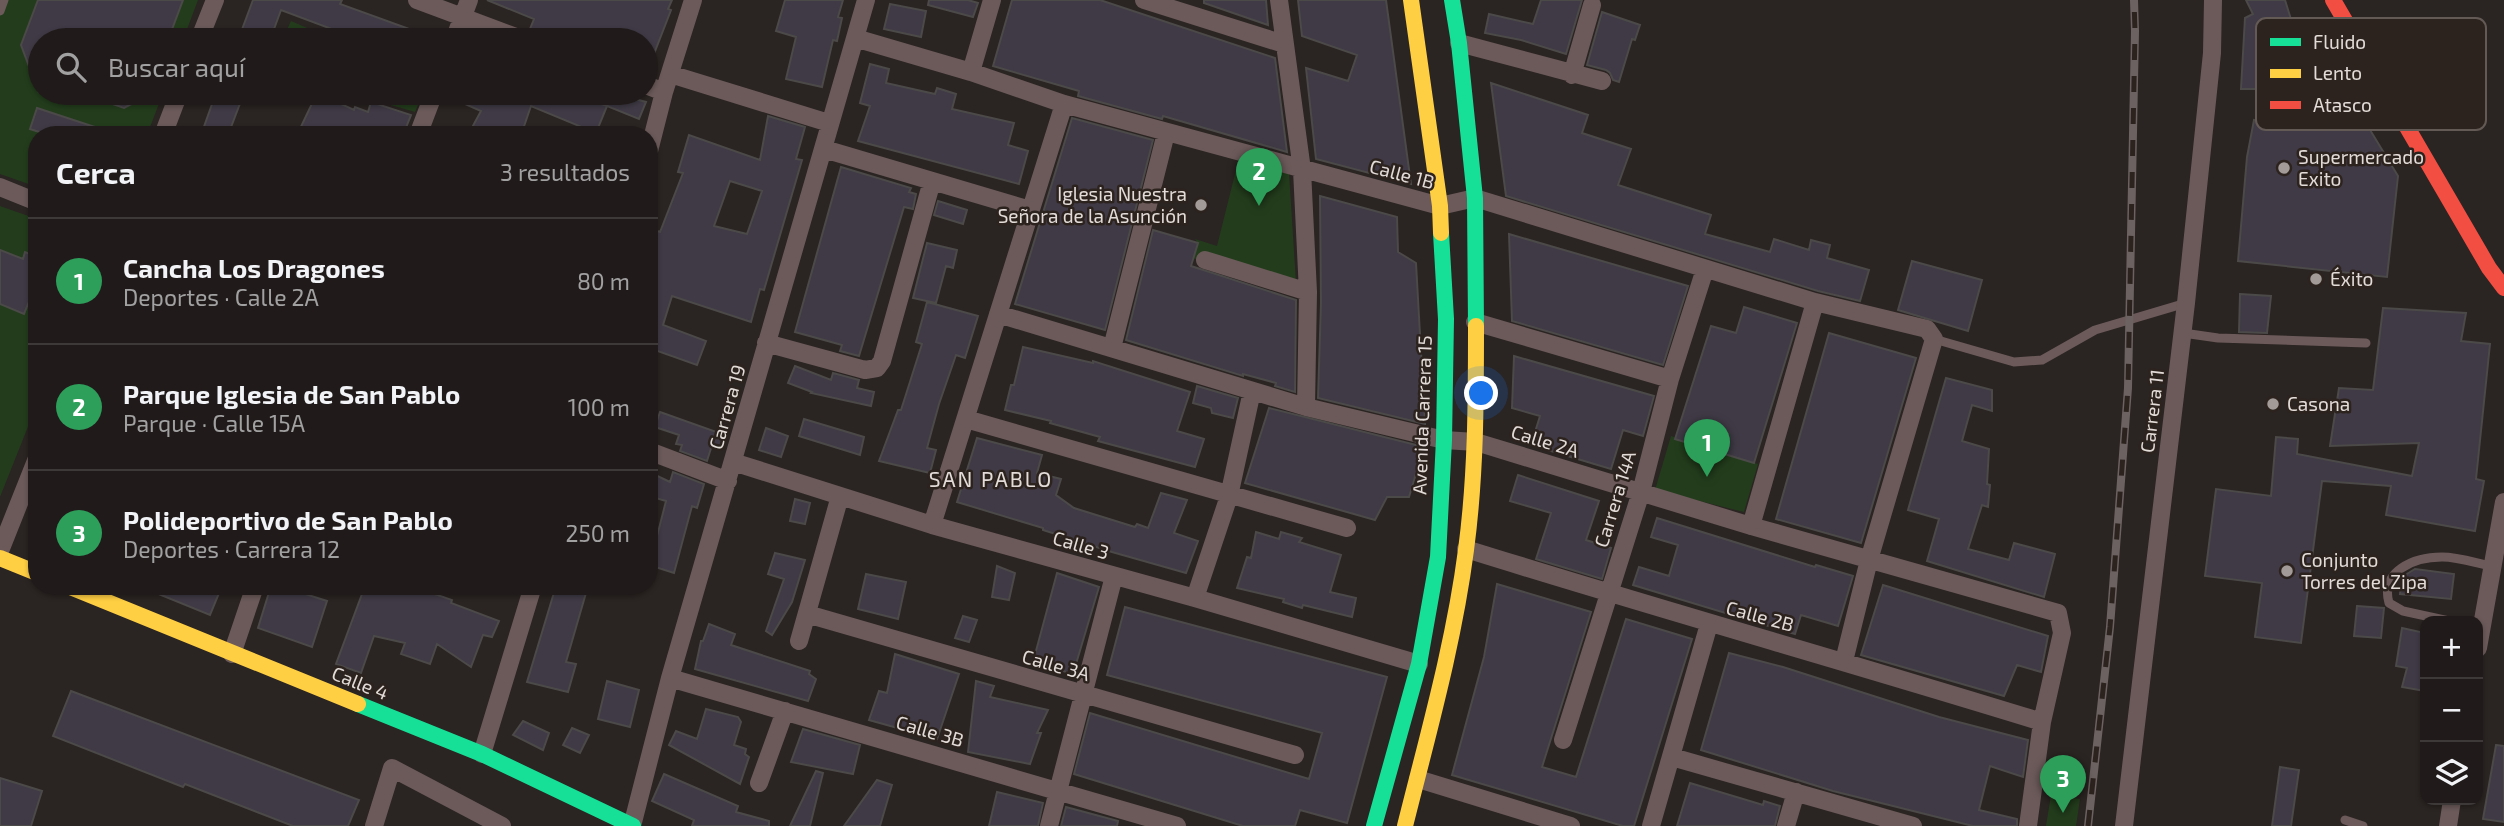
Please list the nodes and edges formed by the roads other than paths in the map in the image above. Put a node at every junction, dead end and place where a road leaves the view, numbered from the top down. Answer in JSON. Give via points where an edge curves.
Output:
{"nodes":[{"id":1,"x":4,"y":0,"type":"edge"},
{"id":2,"x":215,"y":0,"type":"edge"},
{"id":3,"x":417,"y":0,"type":"edge"},
{"id":4,"x":469,"y":0,"type":"edge"},
{"id":5,"x":693,"y":0,"type":"edge"},
{"id":6,"x":866,"y":0,"type":"edge"},
{"id":7,"x":992,"y":0,"type":"edge"},
{"id":8,"x":1144,"y":0,"type":"edge"},
{"id":9,"x":1279,"y":0,"type":"edge"},
{"id":10,"x":1411,"y":0,"type":"edge"},
{"id":11,"x":1451,"y":0,"type":"edge"},
{"id":12,"x":2213,"y":0,"type":"edge"},
{"id":13,"x":2333,"y":0,"type":"edge"},
{"id":14,"x":1592,"y":5,"type":"dead end"},
{"id":15,"x":0,"y":10,"type":"edge"},
{"id":16,"x":463,"y":18,"type":"junction"},
{"id":17,"x":2343,"y":18,"type":"edge"},
{"id":18,"x":204,"y":28,"type":"edge"},
{"id":19,"x":459,"y":28,"type":"edge"},
{"id":20,"x":491,"y":28,"type":"edge"},
{"id":21,"x":855,"y":38,"type":"junction"},
{"id":22,"x":1459,"y":43,"type":"junction"},
{"id":23,"x":1284,"y":44,"type":"junction"},
{"id":24,"x":971,"y":72,"type":"junction"},
{"id":25,"x":670,"y":74,"type":"junction"},
{"id":26,"x":1572,"y":75,"type":"junction"},
{"id":27,"x":1602,"y":81,"type":"dead end"},
{"id":28,"x":658,"y":90,"type":"edge"},
{"id":29,"x":664,"y":92,"type":"junction"},
{"id":30,"x":1064,"y":104,"type":"junction"},
{"id":31,"x":174,"y":105,"type":"edge"},
{"id":32,"x":429,"y":105,"type":"edge"},
{"id":33,"x":829,"y":123,"type":"junction"},
{"id":34,"x":166,"y":126,"type":"edge"},
{"id":35,"x":421,"y":126,"type":"edge"},
{"id":36,"x":655,"y":126,"type":"edge"},
{"id":37,"x":2409,"y":130,"type":"edge"},
{"id":38,"x":1166,"y":133,"type":"junction"},
{"id":39,"x":824,"y":149,"type":"junction"},
{"id":40,"x":1301,"y":170,"type":"junction"},
{"id":41,"x":932,"y":181,"type":"junction"},
{"id":42,"x":0,"y":187,"type":"edge"},
{"id":43,"x":28,"y":198,"type":"edge"},
{"id":44,"x":1475,"y":198,"type":"junction"},
{"id":45,"x":1440,"y":206,"type":"junction"},
{"id":46,"x":1030,"y":210,"type":"junction"},
{"id":47,"x":1205,"y":260,"type":"dead end"},
{"id":48,"x":1705,"y":269,"type":"junction"},
{"id":49,"x":2504,"y":288,"type":"edge"},
{"id":50,"x":1308,"y":292,"type":"junction"},
{"id":51,"x":1815,"y":302,"type":"junction"},
{"id":52,"x":2186,"y":303,"type":"junction"},
{"id":53,"x":998,"y":314,"type":"junction"},
{"id":54,"x":1475,"y":322,"type":"junction"},
{"id":55,"x":2183,"y":333,"type":"junction"},
{"id":56,"x":1934,"y":339,"type":"junction"},
{"id":57,"x":766,"y":343,"type":"junction"},
{"id":58,"x":2366,"y":343,"type":"dead end"},
{"id":59,"x":1112,"y":348,"type":"junction"},
{"id":60,"x":1670,"y":379,"type":"junction"},
{"id":61,"x":1252,"y":391,"type":"junction"},
{"id":62,"x":1306,"y":407,"type":"junction"},
{"id":63,"x":966,"y":419,"type":"junction"},
{"id":64,"x":1444,"y":440,"type":"junction"},
{"id":65,"x":1476,"y":442,"type":"junction"},
{"id":66,"x":658,"y":454,"type":"edge"},
{"id":67,"x":733,"y":463,"type":"junction"},
{"id":68,"x":28,"y":481,"type":"edge"},
{"id":69,"x":728,"y":481,"type":"junction"},
{"id":70,"x":1641,"y":492,"type":"junction"},
{"id":71,"x":840,"y":496,"type":"junction"},
{"id":72,"x":1229,"y":496,"type":"junction"},
{"id":73,"x":2504,"y":502,"type":"edge"},
{"id":74,"x":932,"y":526,"type":"junction"},
{"id":75,"x":1751,"y":526,"type":"junction"},
{"id":76,"x":1347,"y":528,"type":"dead end"},
{"id":77,"x":1466,"y":549,"type":"junction"},
{"id":78,"x":0,"y":551,"type":"edge"},
{"id":79,"x":0,"y":558,"type":"edge"},
{"id":80,"x":1869,"y":560,"type":"junction"},
{"id":81,"x":2491,"y":566,"type":"junction"},
{"id":82,"x":28,"y":569,"type":"edge"},
{"id":83,"x":1114,"y":576,"type":"junction"},
{"id":84,"x":1608,"y":594,"type":"junction"},
{"id":85,"x":90,"y":595,"type":"edge"},
{"id":86,"x":252,"y":595,"type":"edge"},
{"id":87,"x":530,"y":595,"type":"edge"},
{"id":88,"x":1195,"y":598,"type":"junction"},
{"id":89,"x":807,"y":614,"type":"junction"},
{"id":90,"x":2426,"y":616,"type":"edge"},
{"id":91,"x":2481,"y":616,"type":"edge"},
{"id":92,"x":1709,"y":624,"type":"junction"},
{"id":93,"x":799,"y":641,"type":"dead end"},
{"id":94,"x":232,"y":654,"type":"junction"},
{"id":95,"x":1844,"y":661,"type":"junction"},
{"id":96,"x":1419,"y":664,"type":"junction"},
{"id":97,"x":670,"y":678,"type":"junction"},
{"id":98,"x":1083,"y":695,"type":"junction"},
{"id":99,"x":785,"y":711,"type":"junction"},
{"id":100,"x":2042,"y":722,"type":"junction"},
{"id":101,"x":1563,"y":740,"type":"dead end"},
{"id":102,"x":482,"y":754,"type":"junction"},
{"id":103,"x":1295,"y":754,"type":"dead end"},
{"id":104,"x":1672,"y":757,"type":"junction"},
{"id":105,"x":1418,"y":779,"type":"junction"},
{"id":106,"x":759,"y":783,"type":"dead end"},
{"id":107,"x":1058,"y":791,"type":"junction"},
{"id":108,"x":1796,"y":792,"type":"junction"},
{"id":109,"x":2451,"y":805,"type":"edge"},
{"id":110,"x":2345,"y":820,"type":"dead end"},
{"id":111,"x":1147,"y":822,"type":"edge"},
{"id":112,"x":1543,"y":822,"type":"edge"},
{"id":113,"x":374,"y":826,"type":"edge"},
{"id":114,"x":502,"y":826,"type":"edge"},
{"id":115,"x":632,"y":826,"type":"edge"},
{"id":116,"x":1049,"y":826,"type":"edge"},
{"id":117,"x":1177,"y":826,"type":"edge"},
{"id":118,"x":1374,"y":826,"type":"edge"},
{"id":119,"x":1405,"y":826,"type":"edge"},
{"id":120,"x":1572,"y":826,"type":"edge"},
{"id":121,"x":1651,"y":826,"type":"edge"},
{"id":122,"x":1786,"y":826,"type":"edge"},
{"id":123,"x":1913,"y":826,"type":"edge"},
{"id":124,"x":2028,"y":826,"type":"edge"},
{"id":125,"x":2124,"y":826,"type":"edge"},
{"id":126,"x":2363,"y":826,"type":"edge"},
{"id":127,"x":2448,"y":826,"type":"edge"}],
"edges":[{"from":1,"to":15,"type":"lane"},
{"from":2,"to":18,"type":"street"},
{"from":3,"to":16,"type":"street"},
{"from":4,"to":16,"type":"street"},
{"from":5,"to":25,"type":"street"},
{"from":6,"to":21,"type":"street","name":"Carrera 19"},
{"from":7,"to":24,"type":"street"},
{"from":8,"to":23,"type":"street"},
{"from":9,"to":23,"type":"street"},
{"from":10,"to":45,"type":"main road","name":"Avenida Carrera 15"},
{"from":11,"to":22,"type":"main road"},
{"from":12,"to":52,"type":"street","name":"Carrera 11","via":[[2212,53]]},
{"from":13,"to":17,"type":"main road"},
{"from":14,"to":26,"type":"street"},
{"from":16,"to":19,"type":"street"},
{"from":16,"to":20,"type":"street"},
{"from":21,"to":24,"type":"street","name":"Calle 1B"},
{"from":21,"to":33,"type":"street","name":"Carrera 19"},
{"from":22,"to":26,"type":"street"},
{"from":22,"to":44,"type":"main road"},
{"from":23,"to":40,"type":"street"},
{"from":24,"to":30,"type":"street","name":"Calle 1B"},
{"from":25,"to":29,"type":"street"},
{"from":25,"to":33,"type":"street"},
{"from":26,"to":27,"type":"street"},
{"from":28,"to":29,"type":"street"},
{"from":29,"to":36,"type":"street"},
{"from":30,"to":38,"type":"street","name":"Calle 1B"},
{"from":30,"to":46,"type":"street"},
{"from":31,"to":34,"type":"street"},
{"from":32,"to":35,"type":"street"},
{"from":33,"to":39,"type":"street","name":"Carrera 19"},
{"from":37,"to":49,"type":"main road"},
{"from":38,"to":40,"type":"street","name":"Calle 1B"},
{"from":38,"to":59,"type":"street"},
{"from":39,"to":41,"type":"street"},
{"from":39,"to":57,"type":"street","name":"Carrera 19"},
{"from":40,"to":45,"type":"street","name":"Calle 1B"},
{"from":40,"to":50,"type":"street"},
{"from":41,"to":46,"type":"street"},
{"from":41,"to":57,"type":"street","via":[[877,368],[865,370]]},
{"from":42,"to":43,"type":"street"},
{"from":44,"to":45,"type":"street","name":"Calle 1B"},
{"from":44,"to":48,"type":"street"},
{"from":44,"to":54,"type":"main road"},
{"from":45,"to":64,"type":"main road","name":"Avenida Carrera 15","via":[[1446,319]]},
{"from":46,"to":53,"type":"street"},
{"from":47,"to":50,"type":"street"},
{"from":48,"to":51,"type":"street"},
{"from":48,"to":60,"type":"street","name":"Carrera 14A"},
{"from":50,"to":62,"type":"street"},
{"from":51,"to":56,"type":"street","via":[[1927,329]]},
{"from":51,"to":75,"type":"street"},
{"from":52,"to":55,"type":"street","name":"Carrera 11"},
{"from":52,"to":56,"type":"lane","via":[[2095,330],[2042,360],[2014,362]]},
{"from":53,"to":59,"type":"street","name":"Calle 2A"},
{"from":53,"to":63,"type":"street"},
{"from":54,"to":60,"type":"street"},
{"from":54,"to":65,"type":"main road"},
{"from":55,"to":58,"type":"lane"},
{"from":55,"to":125,"type":"street","name":"Carrera 11"},
{"from":56,"to":80,"type":"street"},
{"from":57,"to":67,"type":"street","name":"Carrera 19"},
{"from":59,"to":61,"type":"street","name":"Calle 2A"},
{"from":60,"to":70,"type":"street","name":"Carrera 14A"},
{"from":61,"to":62,"type":"street","name":"Calle 2A"},
{"from":61,"to":72,"type":"street"},
{"from":62,"to":64,"type":"street","name":"Calle 2A"},
{"from":63,"to":72,"type":"street"},
{"from":63,"to":74,"type":"street"},
{"from":64,"to":65,"type":"street","name":"Calle 2A"},
{"from":64,"to":96,"type":"main road","name":"Avenida Carrera 15","via":[[1438,556]]},
{"from":65,"to":70,"type":"street","name":"Calle 2A"},
{"from":65,"to":77,"type":"main road"},
{"from":66,"to":69,"type":"street"},
{"from":67,"to":69,"type":"street","name":"Carrera 19"},
{"from":67,"to":71,"type":"street","name":"Calle 3"},
{"from":68,"to":78,"type":"street"},
{"from":69,"to":97,"type":"street","name":"Carrera 19"},
{"from":70,"to":75,"type":"street","name":"Calle 2A"},
{"from":70,"to":84,"type":"street","name":"Carrera 14A"},
{"from":71,"to":74,"type":"street","name":"Calle 3"},
{"from":71,"to":89,"type":"street"},
{"from":72,"to":76,"type":"street"},
{"from":72,"to":88,"type":"street"},
{"from":73,"to":81,"type":"street"},
{"from":74,"to":83,"type":"street","name":"Calle 3"},
{"from":75,"to":80,"type":"street","name":"Calle 2A"},
{"from":77,"to":84,"type":"street","name":"Calle 2B"},
{"from":77,"to":105,"type":"main road","via":[[1452,636]]},
{"from":79,"to":82,"type":"main road"},
{"from":80,"to":95,"type":"street"},
{"from":80,"to":100,"type":"street","name":"Calle 2A","via":[[2058,613],[2062,633]]},
{"from":81,"to":90,"type":"lane","via":[[2442,557],[2413,561],[2396,570],[2386,593],[2389,603]]},
{"from":81,"to":91,"type":"street"},
{"from":83,"to":88,"type":"street","name":"Calle 3"},
{"from":83,"to":98,"type":"street"},
{"from":84,"to":92,"type":"street","name":"Calle 2B"},
{"from":84,"to":101,"type":"street","name":"Carrera 14A"},
{"from":85,"to":94,"type":"main road","name":"Calle 4"},
{"from":86,"to":94,"type":"street"},
{"from":87,"to":102,"type":"street"},
{"from":88,"to":96,"type":"street","name":"Calle 3"},
{"from":89,"to":93,"type":"street"},
{"from":89,"to":98,"type":"street","name":"Calle 3A"},
{"from":92,"to":95,"type":"street","name":"Calle 2B"},
{"from":92,"to":104,"type":"street"},
{"from":94,"to":102,"type":"main road","name":"Calle 4"},
{"from":95,"to":100,"type":"street","name":"Calle 2B"},
{"from":96,"to":118,"type":"main road","name":"Avenida Carrera 15"},
{"from":97,"to":99,"type":"street","name":"Calle 3B"},
{"from":97,"to":115,"type":"street","name":"Carrera 19"},
{"from":98,"to":103,"type":"street","name":"Calle 3A"},
{"from":98,"to":107,"type":"street"},
{"from":99,"to":106,"type":"street"},
{"from":99,"to":107,"type":"street","name":"Calle 3B"},
{"from":100,"to":124,"type":"street"},
{"from":102,"to":115,"type":"main road","name":"Calle 4"},
{"from":104,"to":108,"type":"street"},
{"from":104,"to":121,"type":"street"},
{"from":105,"to":112,"type":"street"},
{"from":105,"to":119,"type":"main road"},
{"from":107,"to":111,"type":"street","name":"Calle 3B"},
{"from":107,"to":116,"type":"street"},
{"from":108,"to":122,"type":"street"},
{"from":108,"to":123,"type":"street"},
{"from":109,"to":127,"type":"street"},
{"from":110,"to":126,"type":"lane"},
{"from":111,"to":117,"type":"street","name":"Calle 3B"},
{"from":112,"to":120,"type":"street"},
{"from":113,"to":114,"type":"street","via":[[392,768]]}]}
